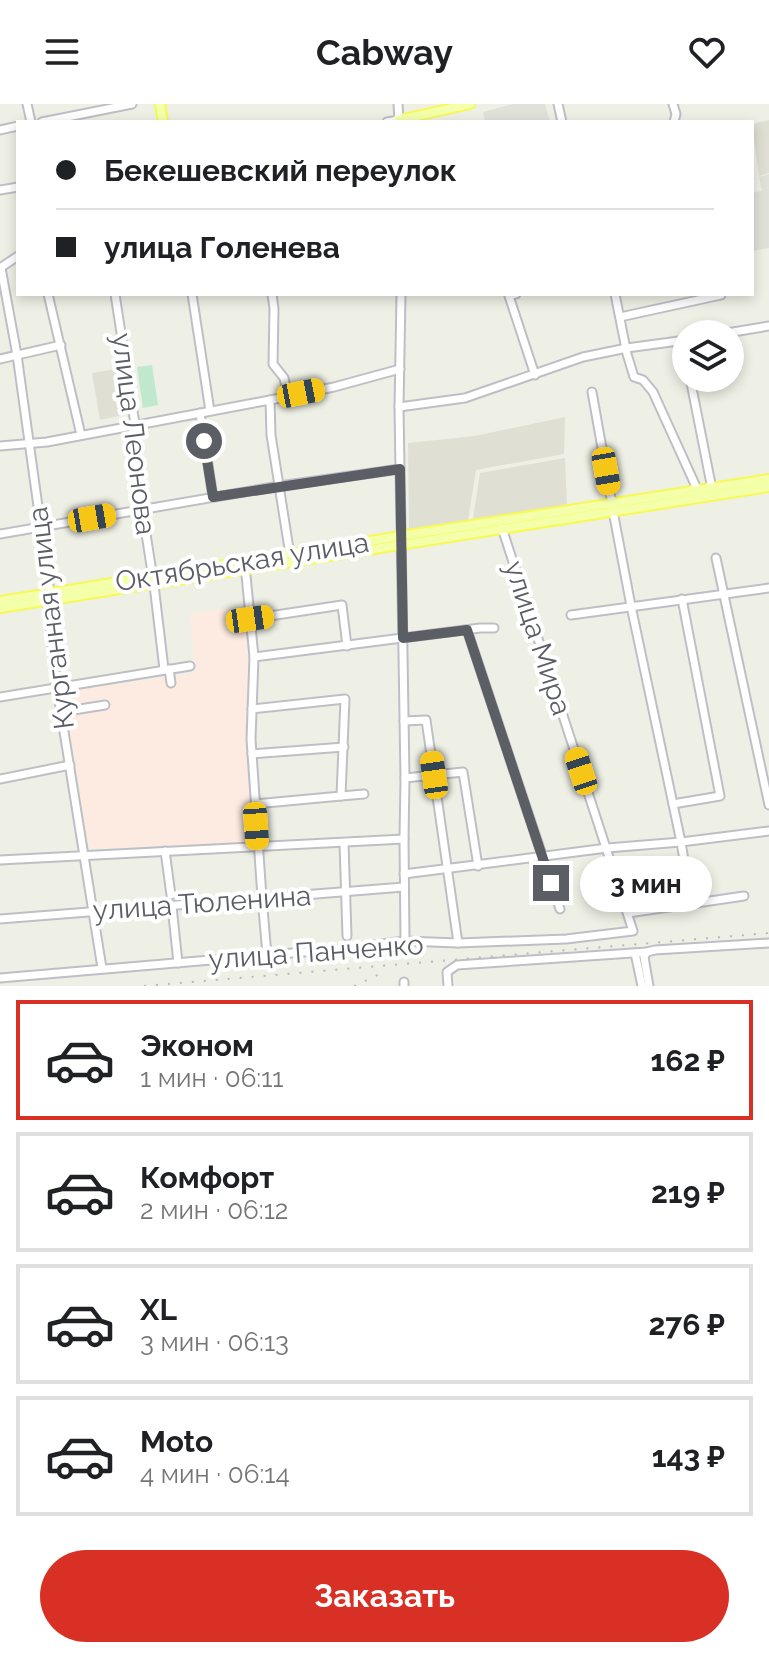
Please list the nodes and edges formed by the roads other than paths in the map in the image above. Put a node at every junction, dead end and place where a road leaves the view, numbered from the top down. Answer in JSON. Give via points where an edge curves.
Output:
{"nodes":[{"id":1,"x":132,"y":104,"type":"edge"},
{"id":2,"x":470,"y":104,"type":"edge"},
{"id":3,"x":52,"y":120,"type":"edge"},
{"id":4,"x":403,"y":120,"type":"edge"},
{"id":5,"x":0,"y":268,"type":"edge"},
{"id":6,"x":49,"y":296,"type":"edge"},
{"id":7,"x":115,"y":296,"type":"edge"},
{"id":8,"x":192,"y":296,"type":"edge"},
{"id":9,"x":272,"y":296,"type":"edge"},
{"id":10,"x":401,"y":296,"type":"edge"},
{"id":11,"x":509,"y":296,"type":"edge"},
{"id":12,"x":615,"y":296,"type":"edge"},
{"id":13,"x":716,"y":296,"type":"edge"},
{"id":14,"x":620,"y":317,"type":"junction"},
{"id":15,"x":769,"y":326,"type":"edge"},
{"id":16,"x":744,"y":330,"type":"edge"},
{"id":17,"x":672,"y":342,"type":"edge"},
{"id":18,"x":61,"y":345,"type":"junction"},
{"id":19,"x":627,"y":348,"type":"junction"},
{"id":20,"x":17,"y":355,"type":"junction"},
{"id":21,"x":0,"y":359,"type":"edge"},
{"id":22,"x":400,"y":369,"type":"junction"},
{"id":23,"x":535,"y":375,"type":"junction"},
{"id":24,"x":592,"y":392,"type":"dead end"},
{"id":25,"x":693,"y":392,"type":"edge"},
{"id":26,"x":288,"y":396,"type":"junction"},
{"id":27,"x":270,"y":400,"type":"junction"},
{"id":28,"x":399,"y":407,"type":"junction"},
{"id":29,"x":210,"y":411,"type":"junction"},
{"id":30,"x":200,"y":413,"type":"junction"},
{"id":31,"x":135,"y":424,"type":"junction"},
{"id":32,"x":81,"y":435,"type":"junction"},
{"id":33,"x":28,"y":443,"type":"junction"},
{"id":34,"x":0,"y":446,"type":"edge"},
{"id":35,"x":400,"y":469,"type":"junction"},
{"id":36,"x":769,"y":479,"type":"edge"},
{"id":37,"x":279,"y":486,"type":"junction"},
{"id":38,"x":769,"y":487,"type":"edge"},
{"id":39,"x":712,"y":489,"type":"junction"},
{"id":40,"x":698,"y":491,"type":"junction"},
{"id":41,"x":213,"y":497,"type":"junction"},
{"id":42,"x":613,"y":508,"type":"junction"},
{"id":43,"x":142,"y":509,"type":"junction"},
{"id":44,"x":41,"y":527,"type":"junction"},
{"id":45,"x":502,"y":528,"type":"junction"},
{"id":46,"x":0,"y":534,"type":"edge"},
{"id":47,"x":401,"y":540,"type":"junction"},
{"id":48,"x":290,"y":555,"type":"junction"},
{"id":49,"x":716,"y":558,"type":"dead end"},
{"id":50,"x":245,"y":566,"type":"junction"},
{"id":51,"x":153,"y":581,"type":"junction"},
{"id":52,"x":769,"y":588,"type":"edge"},
{"id":53,"x":724,"y":594,"type":"junction"},
{"id":54,"x":48,"y":597,"type":"junction"},
{"id":55,"x":682,"y":599,"type":"junction"},
{"id":56,"x":0,"y":601,"type":"edge"},
{"id":57,"x":631,"y":606,"type":"junction"},
{"id":58,"x":0,"y":608,"type":"edge"},
{"id":59,"x":571,"y":615,"type":"dead end"},
{"id":60,"x":250,"y":619,"type":"junction"},
{"id":61,"x":494,"y":628,"type":"dead end"},
{"id":62,"x":467,"y":630,"type":"junction"},
{"id":63,"x":403,"y":638,"type":"junction"},
{"id":64,"x":347,"y":646,"type":"junction"},
{"id":65,"x":254,"y":657,"type":"junction"},
{"id":66,"x":190,"y":666,"type":"dead end"},
{"id":67,"x":166,"y":669,"type":"junction"},
{"id":68,"x":171,"y":683,"type":"dead end"},
{"id":69,"x":57,"y":688,"type":"junction"},
{"id":70,"x":0,"y":697,"type":"edge"},
{"id":71,"x":355,"y":698,"type":"dead end"},
{"id":72,"x":345,"y":699,"type":"junction"},
{"id":73,"x":105,"y":705,"type":"dead end"},
{"id":74,"x":252,"y":709,"type":"junction"},
{"id":75,"x":61,"y":712,"type":"junction"},
{"id":76,"x":404,"y":721,"type":"junction"},
{"id":77,"x":344,"y":747,"type":"junction"},
{"id":78,"x":252,"y":754,"type":"junction"},
{"id":79,"x":70,"y":765,"type":"junction"},
{"id":80,"x":434,"y":775,"type":"junction"},
{"id":81,"x":405,"y":778,"type":"junction"},
{"id":82,"x":0,"y":779,"type":"edge"},
{"id":83,"x":364,"y":794,"type":"dead end"},
{"id":84,"x":768,"y":794,"type":"edge"},
{"id":85,"x":341,"y":796,"type":"junction"},
{"id":86,"x":255,"y":804,"type":"junction"},
{"id":87,"x":673,"y":804,"type":"junction"},
{"id":88,"x":769,"y":805,"type":"edge"},
{"id":89,"x":769,"y":831,"type":"edge"},
{"id":90,"x":404,"y":839,"type":"junction"},
{"id":91,"x":681,"y":842,"type":"junction"},
{"id":92,"x":344,"y":843,"type":"junction"},
{"id":93,"x":258,"y":847,"type":"junction"},
{"id":94,"x":607,"y":848,"type":"junction"},
{"id":95,"x":165,"y":851,"type":"junction"},
{"id":96,"x":84,"y":855,"type":"junction"},
{"id":97,"x":543,"y":856,"type":"junction"},
{"id":98,"x":0,"y":860,"type":"edge"},
{"id":99,"x":478,"y":866,"type":"junction"},
{"id":100,"x":448,"y":869,"type":"junction"},
{"id":101,"x":404,"y":874,"type":"junction"},
{"id":102,"x":404,"y":887,"type":"junction"},
{"id":103,"x":347,"y":892,"type":"junction"},
{"id":104,"x":171,"y":895,"type":"dead end"},
{"id":105,"x":744,"y":896,"type":"dead end"},
{"id":106,"x":262,"y":897,"type":"junction"},
{"id":107,"x":691,"y":903,"type":"junction"},
{"id":108,"x":172,"y":906,"type":"junction"},
{"id":109,"x":560,"y":909,"type":"dead end"},
{"id":110,"x":94,"y":911,"type":"junction"},
{"id":111,"x":628,"y":913,"type":"junction"},
{"id":112,"x":0,"y":919,"type":"edge"},
{"id":113,"x":633,"y":931,"type":"joint"},
{"id":114,"x":347,"y":936,"type":"dead end"},
{"id":115,"x":405,"y":941,"type":"junction"},
{"id":116,"x":458,"y":943,"type":"junction"},
{"id":117,"x":769,"y":943,"type":"edge"},
{"id":118,"x":647,"y":952,"type":"junction"},
{"id":119,"x":635,"y":953,"type":"junction"},
{"id":120,"x":267,"y":955,"type":"junction"},
{"id":121,"x":178,"y":963,"type":"junction"},
{"id":122,"x":102,"y":968,"type":"junction"},
{"id":123,"x":0,"y":978,"type":"edge"},
{"id":124,"x":448,"y":986,"type":"edge"},
{"id":125,"x":642,"y":986,"type":"edge"},
{"id":126,"x":649,"y":986,"type":"edge"}],
"edges":[{"from":1,"to":3,"type":"street"},
{"from":2,"to":4,"type":"main road"},
{"from":5,"to":20,"type":"street","name":"Курганная улица"},
{"from":6,"to":18,"type":"street"},
{"from":7,"to":31,"type":"street","name":"улица Леонова"},
{"from":8,"to":29,"type":"street"},
{"from":9,"to":26,"type":"street","via":[[273,364],[284,378]]},
{"from":10,"to":22,"type":"street"},
{"from":11,"to":23,"type":"street"},
{"from":12,"to":14,"type":"street"},
{"from":13,"to":14,"type":"street"},
{"from":14,"to":19,"type":"street"},
{"from":15,"to":16,"type":"street"},
{"from":17,"to":19,"type":"street"},
{"from":18,"to":20,"type":"street"},
{"from":18,"to":32,"type":"street"},
{"from":19,"to":23,"type":"street"},
{"from":19,"to":40,"type":"street","via":[[634,377],[653,392]]},
{"from":20,"to":21,"type":"street"},
{"from":20,"to":33,"type":"street","name":"Курганная улица"},
{"from":22,"to":26,"type":"street"},
{"from":22,"to":28,"type":"street"},
{"from":23,"to":28,"type":"street","via":[[465,398]]},
{"from":24,"to":42,"type":"street"},
{"from":25,"to":39,"type":"street"},
{"from":26,"to":27,"type":"street"},
{"from":27,"to":29,"type":"street"},
{"from":27,"to":37,"type":"street"},
{"from":28,"to":35,"type":"street"},
{"from":29,"to":30,"type":"street"},
{"from":30,"to":31,"type":"street"},
{"from":30,"to":41,"type":"street"},
{"from":31,"to":32,"type":"street"},
{"from":31,"to":43,"type":"street","name":"улица Леонова","via":[[131,438]]},
{"from":32,"to":33,"type":"street"},
{"from":33,"to":34,"type":"street"},
{"from":33,"to":44,"type":"street","name":"Курганная улица"},
{"from":35,"to":37,"type":"street"},
{"from":35,"to":47,"type":"street"},
{"from":36,"to":39,"type":"main road","name":"Октябрьская улица"},
{"from":37,"to":41,"type":"street"},
{"from":37,"to":48,"type":"street"},
{"from":38,"to":42,"type":"main road","name":"Октябрьская улица"},
{"from":39,"to":40,"type":"main road","name":"Октябрьская улица"},
{"from":40,"to":42,"type":"main road","name":"Октябрьская улица"},
{"from":41,"to":43,"type":"street"},
{"from":42,"to":45,"type":"main road","name":"Октябрьская улица"},
{"from":42,"to":47,"type":"main road","name":"Октябрьская улица"},
{"from":42,"to":57,"type":"street"},
{"from":43,"to":44,"type":"street"},
{"from":43,"to":51,"type":"street","name":"улица Леонова"},
{"from":44,"to":46,"type":"street"},
{"from":44,"to":54,"type":"street","name":"Курганная улица"},
{"from":45,"to":47,"type":"main road","name":"Октябрьская улица"},
{"from":45,"to":94,"type":"street","name":"улица Мира"},
{"from":47,"to":48,"type":"main road","name":"Октябрьская улица"},
{"from":47,"to":50,"type":"main road","name":"Октябрьская улица"},
{"from":47,"to":63,"type":"street"},
{"from":48,"to":50,"type":"main road","name":"Октябрьская улица"},
{"from":49,"to":53,"type":"street"},
{"from":50,"to":51,"type":"main road","name":"Октябрьская улица"},
{"from":50,"to":60,"type":"street"},
{"from":51,"to":54,"type":"main road","name":"Октябрьская улица"},
{"from":51,"to":67,"type":"street","name":"улица Леонова"},
{"from":52,"to":53,"type":"street"},
{"from":53,"to":55,"type":"street"},
{"from":53,"to":84,"type":"street"},
{"from":54,"to":56,"type":"main road","name":"Октябрьская улица"},
{"from":54,"to":58,"type":"main road","name":"Октябрьская улица"},
{"from":54,"to":69,"type":"street","name":"Курганная улица"},
{"from":55,"to":57,"type":"street"},
{"from":55,"to":87,"type":"street","via":[[720,796]]},
{"from":57,"to":59,"type":"street"},
{"from":57,"to":87,"type":"street"},
{"from":60,"to":64,"type":"street","via":[[342,605]]},
{"from":60,"to":65,"type":"street"},
{"from":61,"to":62,"type":"street"},
{"from":62,"to":63,"type":"street"},
{"from":62,"to":97,"type":"street"},
{"from":63,"to":64,"type":"street"},
{"from":63,"to":76,"type":"street"},
{"from":64,"to":65,"type":"street"},
{"from":65,"to":74,"type":"street"},
{"from":66,"to":67,"type":"street"},
{"from":67,"to":68,"type":"street","name":"улица Леонова"},
{"from":67,"to":69,"type":"street"},
{"from":69,"to":70,"type":"street"},
{"from":69,"to":75,"type":"street","name":"Курганная улица"},
{"from":71,"to":72,"type":"street"},
{"from":72,"to":74,"type":"street"},
{"from":72,"to":77,"type":"street"},
{"from":73,"to":75,"type":"street"},
{"from":74,"to":78,"type":"street"},
{"from":75,"to":79,"type":"street","name":"Курганная улица"},
{"from":76,"to":80,"type":"street","via":[[426,720]]},
{"from":76,"to":81,"type":"street"},
{"from":77,"to":78,"type":"street"},
{"from":77,"to":85,"type":"street"},
{"from":78,"to":86,"type":"street"},
{"from":79,"to":82,"type":"street"},
{"from":79,"to":96,"type":"street","name":"Курганная улица"},
{"from":80,"to":81,"type":"street"},
{"from":80,"to":99,"type":"street","via":[[463,772]]},
{"from":80,"to":100,"type":"street"},
{"from":81,"to":90,"type":"street"},
{"from":83,"to":85,"type":"street"},
{"from":84,"to":88,"type":"street"},
{"from":85,"to":86,"type":"street"},
{"from":86,"to":93,"type":"street"},
{"from":87,"to":91,"type":"street"},
{"from":89,"to":91,"type":"street"},
{"from":90,"to":92,"type":"street"},
{"from":90,"to":101,"type":"street"},
{"from":91,"to":94,"type":"street"},
{"from":91,"to":107,"type":"street"},
{"from":92,"to":93,"type":"street"},
{"from":92,"to":103,"type":"street"},
{"from":93,"to":95,"type":"street"},
{"from":93,"to":106,"type":"street"},
{"from":94,"to":97,"type":"street"},
{"from":94,"to":111,"type":"street","name":"улица Мира"},
{"from":95,"to":96,"type":"street"},
{"from":95,"to":104,"type":"street"},
{"from":96,"to":98,"type":"street"},
{"from":96,"to":110,"type":"street","name":"Курганная улица"},
{"from":97,"to":99,"type":"street"},
{"from":97,"to":109,"type":"street"},
{"from":99,"to":100,"type":"street"},
{"from":100,"to":101,"type":"street"},
{"from":100,"to":116,"type":"street"},
{"from":101,"to":102,"type":"street"},
{"from":102,"to":103,"type":"street","name":"улица Тюленина"},
{"from":102,"to":115,"type":"street"},
{"from":103,"to":106,"type":"street","name":"улица Тюленина"},
{"from":103,"to":114,"type":"street"},
{"from":105,"to":107,"type":"street"},
{"from":106,"to":108,"type":"street","name":"улица Тюленина"},
{"from":106,"to":120,"type":"street"},
{"from":107,"to":111,"type":"street"},
{"from":108,"to":110,"type":"street","name":"улица Тюленина"},
{"from":108,"to":121,"type":"street"},
{"from":110,"to":112,"type":"street","name":"улица Тюленина"},
{"from":110,"to":122,"type":"street","name":"Курганная улица"},
{"from":111,"to":113,"type":"street","name":"улица Мира"},
{"from":113,"to":116,"type":"street","name":"улица Панченко"},
{"from":115,"to":116,"type":"street","name":"улица Панченко"},
{"from":115,"to":120,"type":"street","name":"улица Панченко"},
{"from":117,"to":118,"type":"street"},
{"from":118,"to":119,"type":"street"},
{"from":118,"to":126,"type":"street"},
{"from":119,"to":124,"type":"street","via":[[457,965],[447,972]]},
{"from":119,"to":125,"type":"street"},
{"from":120,"to":121,"type":"street","name":"улица Панченко"},
{"from":121,"to":122,"type":"street","name":"улица Панченко"},
{"from":122,"to":123,"type":"street","name":"улица Панченко"}]}
